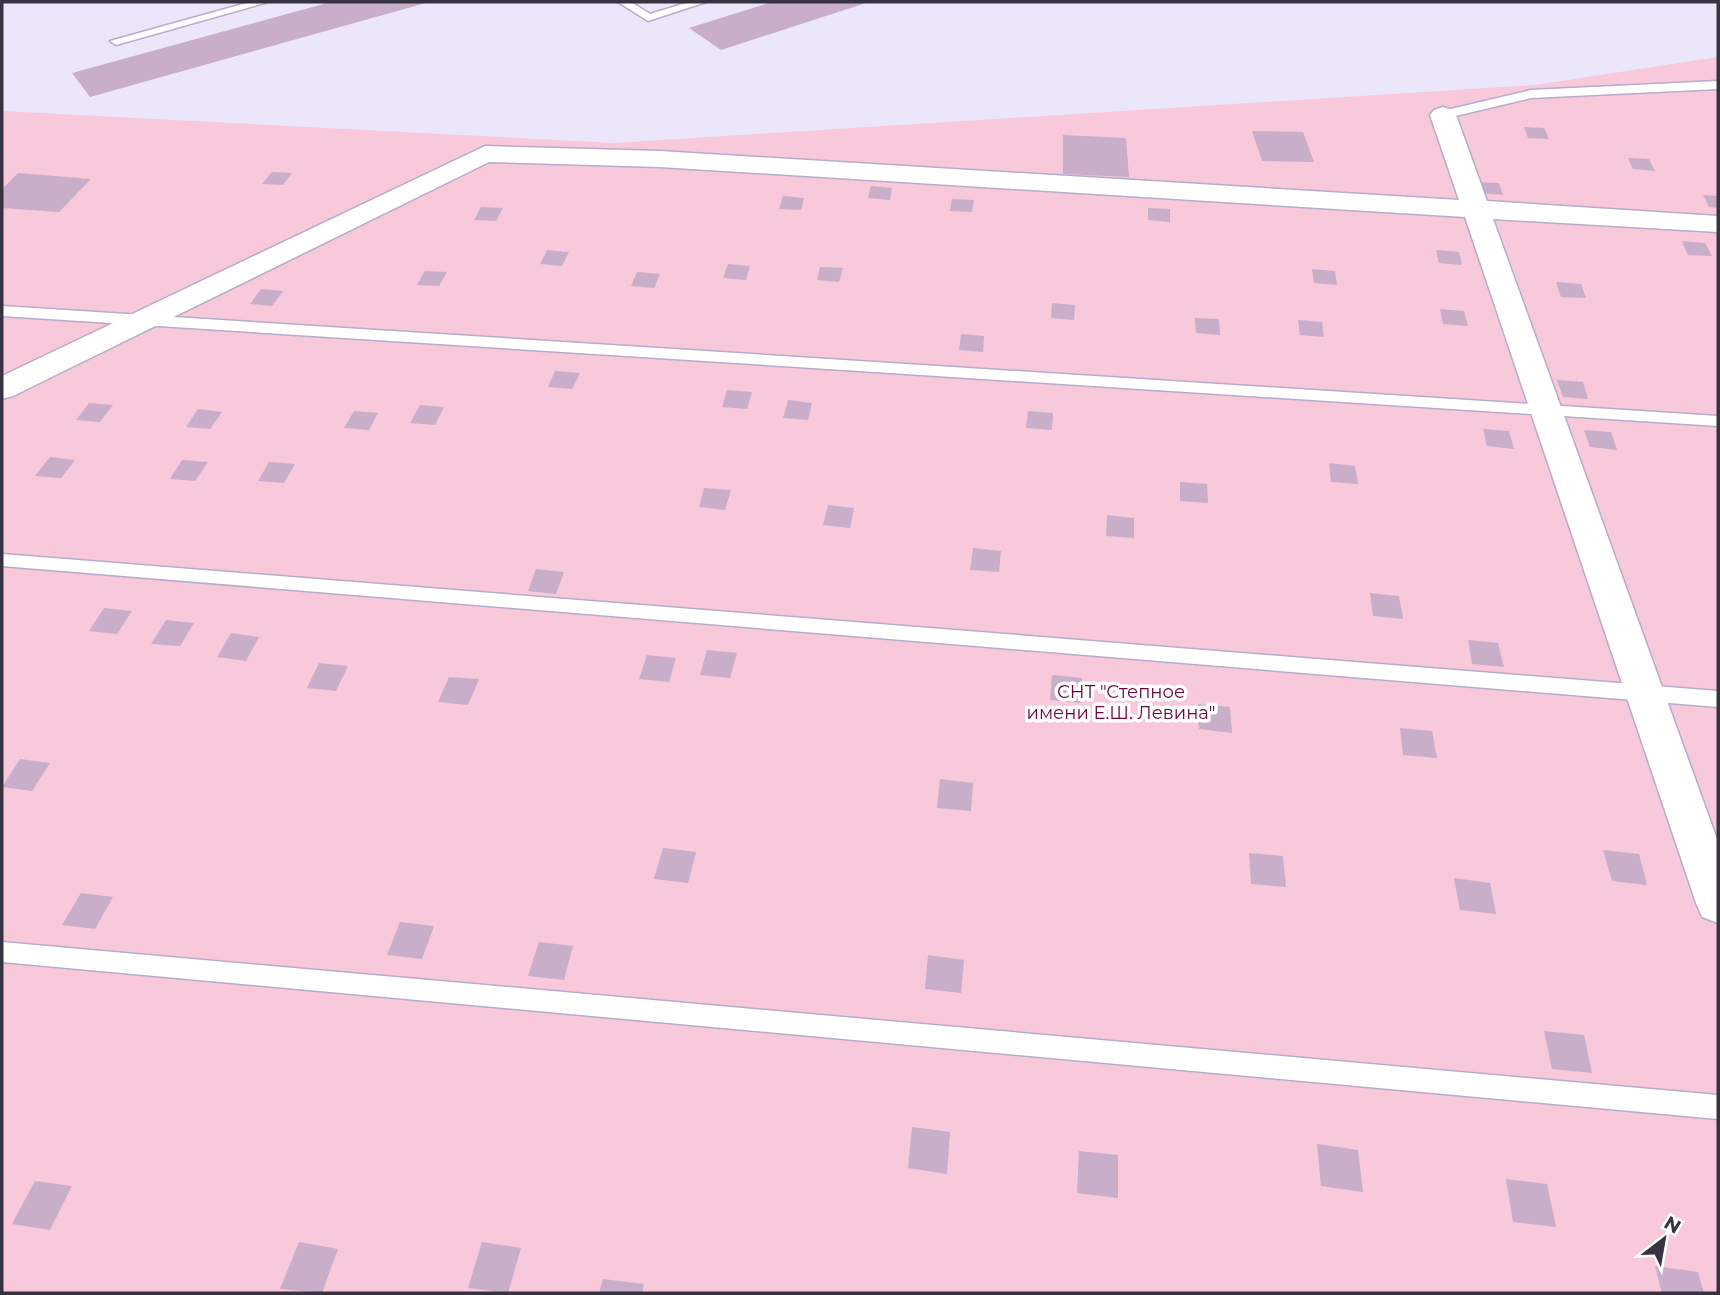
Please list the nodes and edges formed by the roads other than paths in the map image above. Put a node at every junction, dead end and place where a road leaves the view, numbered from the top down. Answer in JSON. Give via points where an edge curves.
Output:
{"nodes":[{"id":1,"x":262,"y":2,"type":"edge"},
{"id":2,"x":624,"y":2,"type":"edge"},
{"id":3,"x":700,"y":2,"type":"edge"},
{"id":4,"x":116,"y":41,"type":"dead end"},
{"id":5,"x":1718,"y":85,"type":"edge"},
{"id":6,"x":1443,"y":115,"type":"joint"},
{"id":7,"x":1477,"y":210,"type":"junction"},
{"id":8,"x":1718,"y":224,"type":"edge"},
{"id":9,"x":2,"y":311,"type":"edge"},
{"id":10,"x":142,"y":321,"type":"junction"},
{"id":11,"x":2,"y":389,"type":"edge"},
{"id":12,"x":1547,"y":410,"type":"junction"},
{"id":13,"x":1718,"y":421,"type":"edge"},
{"id":14,"x":2,"y":561,"type":"edge"},
{"id":15,"x":1645,"y":693,"type":"junction"},
{"id":16,"x":1718,"y":699,"type":"edge"},
{"id":17,"x":1718,"y":903,"type":"edge"},
{"id":18,"x":2,"y":952,"type":"edge"},
{"id":19,"x":1718,"y":1107,"type":"edge"}],
"edges":[{"from":1,"to":4,"type":"lane"},
{"from":2,"to":3,"type":"lane","via":[[648,18]]},
{"from":5,"to":6,"type":"lane","via":[[1531,94]]},
{"from":6,"to":7,"type":"street"},
{"from":7,"to":8,"type":"street"},
{"from":7,"to":10,"type":"street","via":[[660,159],[485,154]]},
{"from":7,"to":12,"type":"street"},
{"from":9,"to":10,"type":"lane"},
{"from":10,"to":11,"type":"street"},
{"from":10,"to":12,"type":"lane"},
{"from":12,"to":13,"type":"lane"},
{"from":12,"to":15,"type":"street"},
{"from":14,"to":15,"type":"lane"},
{"from":15,"to":16,"type":"lane"},
{"from":15,"to":17,"type":"street"},
{"from":18,"to":19,"type":"lane"}]}
